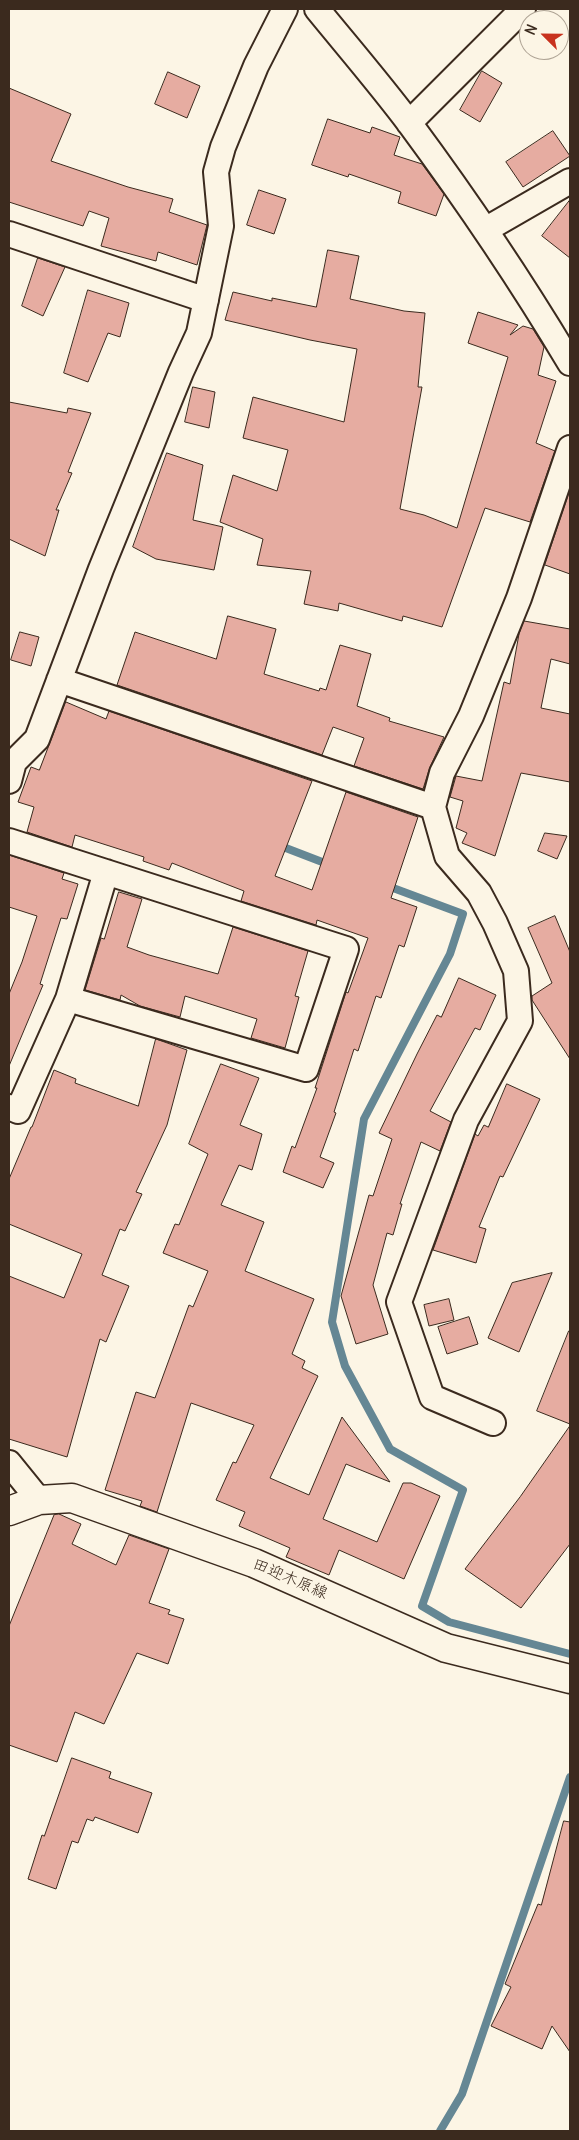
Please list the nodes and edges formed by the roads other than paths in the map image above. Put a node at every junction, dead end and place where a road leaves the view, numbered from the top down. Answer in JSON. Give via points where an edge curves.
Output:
{"nodes":[{"id":1,"x":285,"y":9,"type":"edge"},
{"id":2,"x":317,"y":9,"type":"edge"},
{"id":3,"x":523,"y":9,"type":"edge"},
{"id":4,"x":409,"y":123,"type":"junction"},
{"id":5,"x":570,"y":182,"type":"edge"},
{"id":6,"x":485,"y":230,"type":"junction"},
{"id":7,"x":9,"y":234,"type":"edge"},
{"id":8,"x":206,"y":300,"type":"junction"},
{"id":9,"x":570,"y":363,"type":"edge"},
{"id":10,"x":570,"y":448,"type":"edge"},
{"id":11,"x":59,"y":680,"type":"junction"},
{"id":12,"x":9,"y":781,"type":"edge"},
{"id":13,"x":433,"y":807,"type":"junction"},
{"id":14,"x":9,"y":840,"type":"edge"},
{"id":15,"x":106,"y":872,"type":"junction"},
{"id":16,"x":68,"y":999,"type":"junction"},
{"id":17,"x":9,"y":1107,"type":"edge"},
{"id":18,"x":493,"y":1423,"type":"dead end"},
{"id":19,"x":9,"y":1463,"type":"edge"},
{"id":20,"x":39,"y":1500,"type":"junction"},
{"id":21,"x":9,"y":1512,"type":"edge"},
{"id":22,"x":570,"y":1679,"type":"edge"}],
"edges":[{"from":1,"to":8,"type":"street","via":[[256,66],[216,172],[221,226]]},
{"from":2,"to":4,"type":"street"},
{"from":3,"to":4,"type":"street"},
{"from":4,"to":6,"type":"street"},
{"from":5,"to":6,"type":"street"},
{"from":6,"to":9,"type":"street"},
{"from":7,"to":8,"type":"street"},
{"from":8,"to":11,"type":"street","via":[[199,333]]},
{"from":10,"to":13,"type":"street","via":[[519,598],[470,716],[442,773]]},
{"from":11,"to":12,"type":"street","via":[[37,739],[14,762]]},
{"from":11,"to":13,"type":"street"},
{"from":13,"to":18,"type":"street","via":[[447,856],[479,893],[516,971],[520,1021],[466,1120],[399,1302],[432,1396]]},
{"from":14,"to":15,"type":"street"},
{"from":15,"to":16,"type":"street"},
{"from":15,"to":16,"type":"street","via":[[346,949],[306,1069]]},
{"from":16,"to":17,"type":"street","via":[[18,1111]]},
{"from":19,"to":20,"type":"street"},
{"from":20,"to":21,"type":"main road","name":"田迎木原線"},
{"from":20,"to":22,"type":"main road","name":"田迎木原線","via":[[72,1498],[254,1563],[446,1648]]}]}
